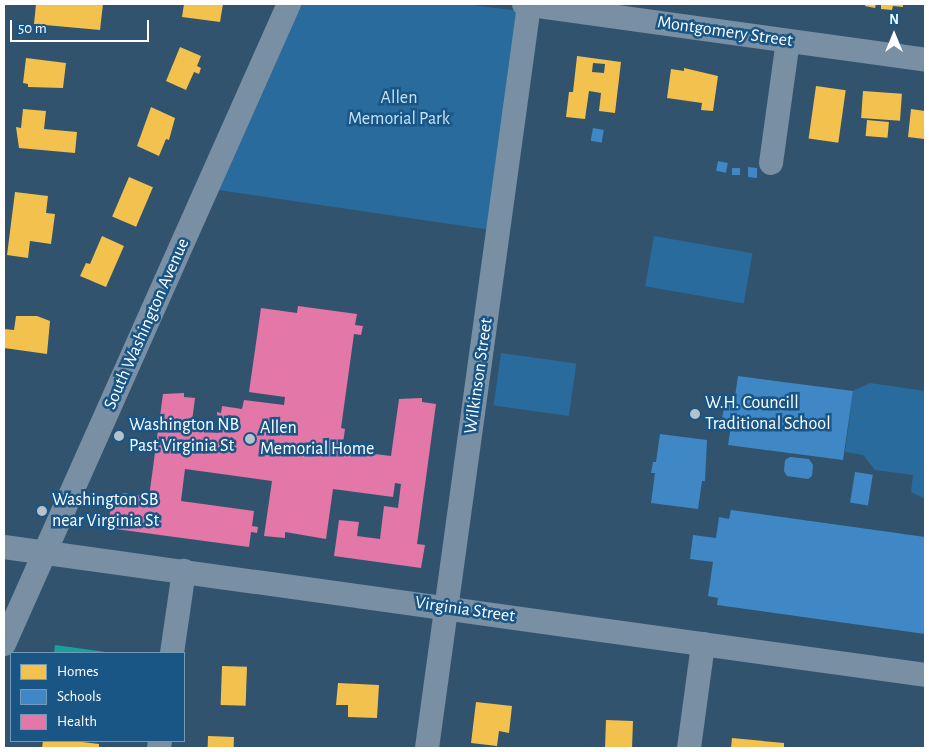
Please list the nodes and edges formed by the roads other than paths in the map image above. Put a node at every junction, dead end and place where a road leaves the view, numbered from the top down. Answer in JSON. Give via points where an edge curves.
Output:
{"nodes":[{"id":1,"x":289,"y":4,"type":"edge"},
{"id":2,"x":527,"y":4,"type":"edge"},
{"id":3,"x":788,"y":41,"type":"junction"},
{"id":4,"x":925,"y":60,"type":"edge"},
{"id":5,"x":771,"y":163,"type":"dead end"},
{"id":6,"x":4,"y":546,"type":"edge"},
{"id":7,"x":46,"y":552,"type":"junction"},
{"id":8,"x":184,"y":571,"type":"junction"},
{"id":9,"x":446,"y":608,"type":"junction"},
{"id":10,"x":4,"y":644,"type":"edge"},
{"id":11,"x":703,"y":644,"type":"junction"},
{"id":12,"x":172,"y":652,"type":"edge"},
{"id":13,"x":925,"y":675,"type":"edge"},
{"id":14,"x":427,"y":748,"type":"edge"},
{"id":15,"x":689,"y":748,"type":"edge"}],
"edges":[{"from":1,"to":7,"type":"street","name":"South Washington Avenue"},
{"from":2,"to":3,"type":"street","name":"Montgomery Street"},
{"from":2,"to":9,"type":"street","name":"Wilkinson Street"},
{"from":3,"to":4,"type":"street","name":"Montgomery Street"},
{"from":3,"to":5,"type":"street"},
{"from":6,"to":7,"type":"street","name":"Virginia Street"},
{"from":7,"to":8,"type":"street","name":"Virginia Street"},
{"from":7,"to":10,"type":"street","name":"South Washington Avenue"},
{"from":8,"to":9,"type":"street","name":"Virginia Street"},
{"from":8,"to":12,"type":"street"},
{"from":9,"to":11,"type":"street","name":"Virginia Street"},
{"from":9,"to":14,"type":"street","name":"Wilkinson Street"},
{"from":11,"to":13,"type":"street","name":"Virginia Street"},
{"from":11,"to":15,"type":"street"}]}
